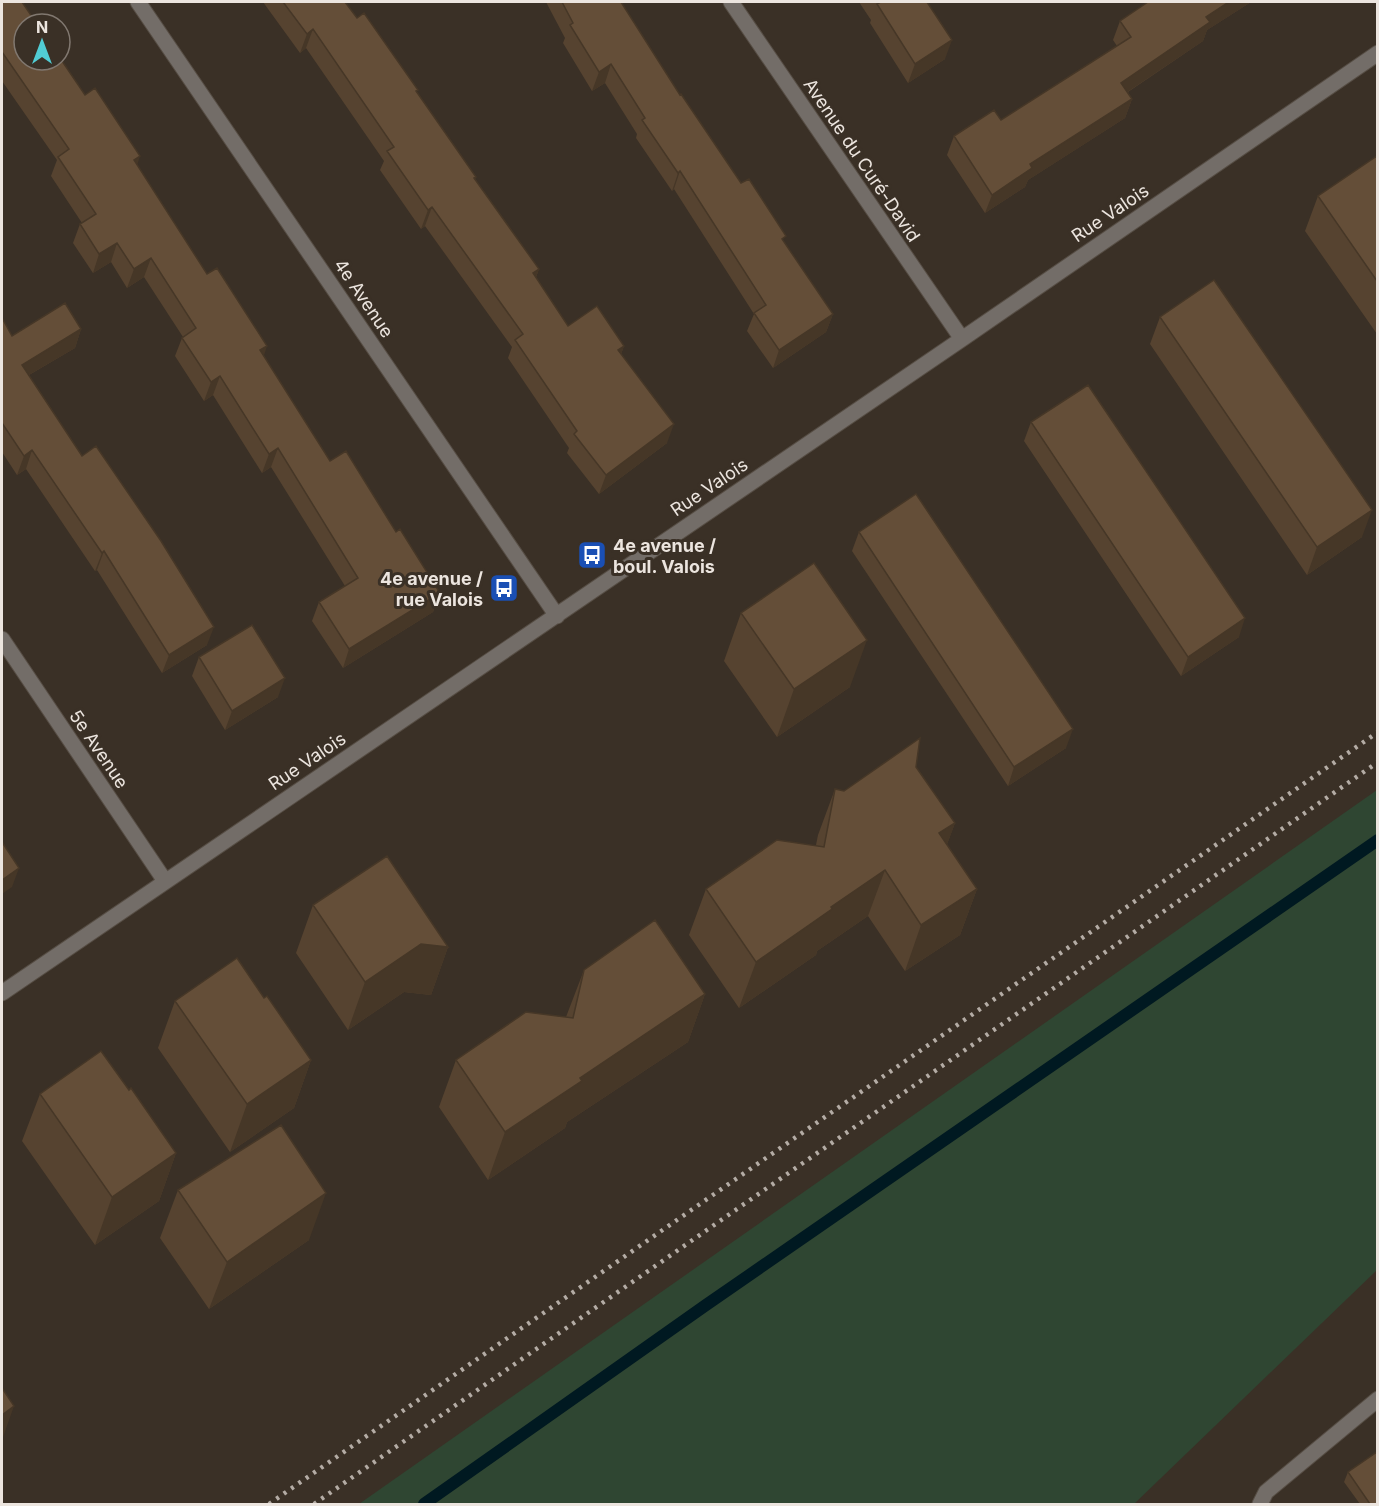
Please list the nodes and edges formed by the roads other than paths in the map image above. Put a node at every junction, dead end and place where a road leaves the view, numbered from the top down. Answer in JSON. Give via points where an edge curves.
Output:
{"nodes":[{"id":1,"x":138,"y":2,"type":"edge"},
{"id":2,"x":731,"y":2,"type":"edge"},
{"id":3,"x":1377,"y":53,"type":"edge"},
{"id":4,"x":962,"y":339,"type":"junction"},
{"id":5,"x":557,"y":615,"type":"junction"},
{"id":6,"x":2,"y":639,"type":"edge"},
{"id":7,"x":165,"y":881,"type":"junction"},
{"id":8,"x":2,"y":993,"type":"edge"},
{"id":9,"x":1377,"y":1399,"type":"edge"},
{"id":10,"x":1260,"y":1504,"type":"edge"}],
"edges":[{"from":1,"to":5,"type":"street","name":"4e Avenue"},
{"from":2,"to":4,"type":"street","name":"Avenue du Curé-David"},
{"from":3,"to":4,"type":"street","name":"Rue Valois"},
{"from":4,"to":5,"type":"street","name":"Rue Valois"},
{"from":5,"to":7,"type":"street","name":"Rue Valois"},
{"from":6,"to":7,"type":"street","name":"5e Avenue"},
{"from":7,"to":8,"type":"street","name":"Rue Valois"},
{"from":9,"to":10,"type":"street","via":[[1266,1492]]}]}
